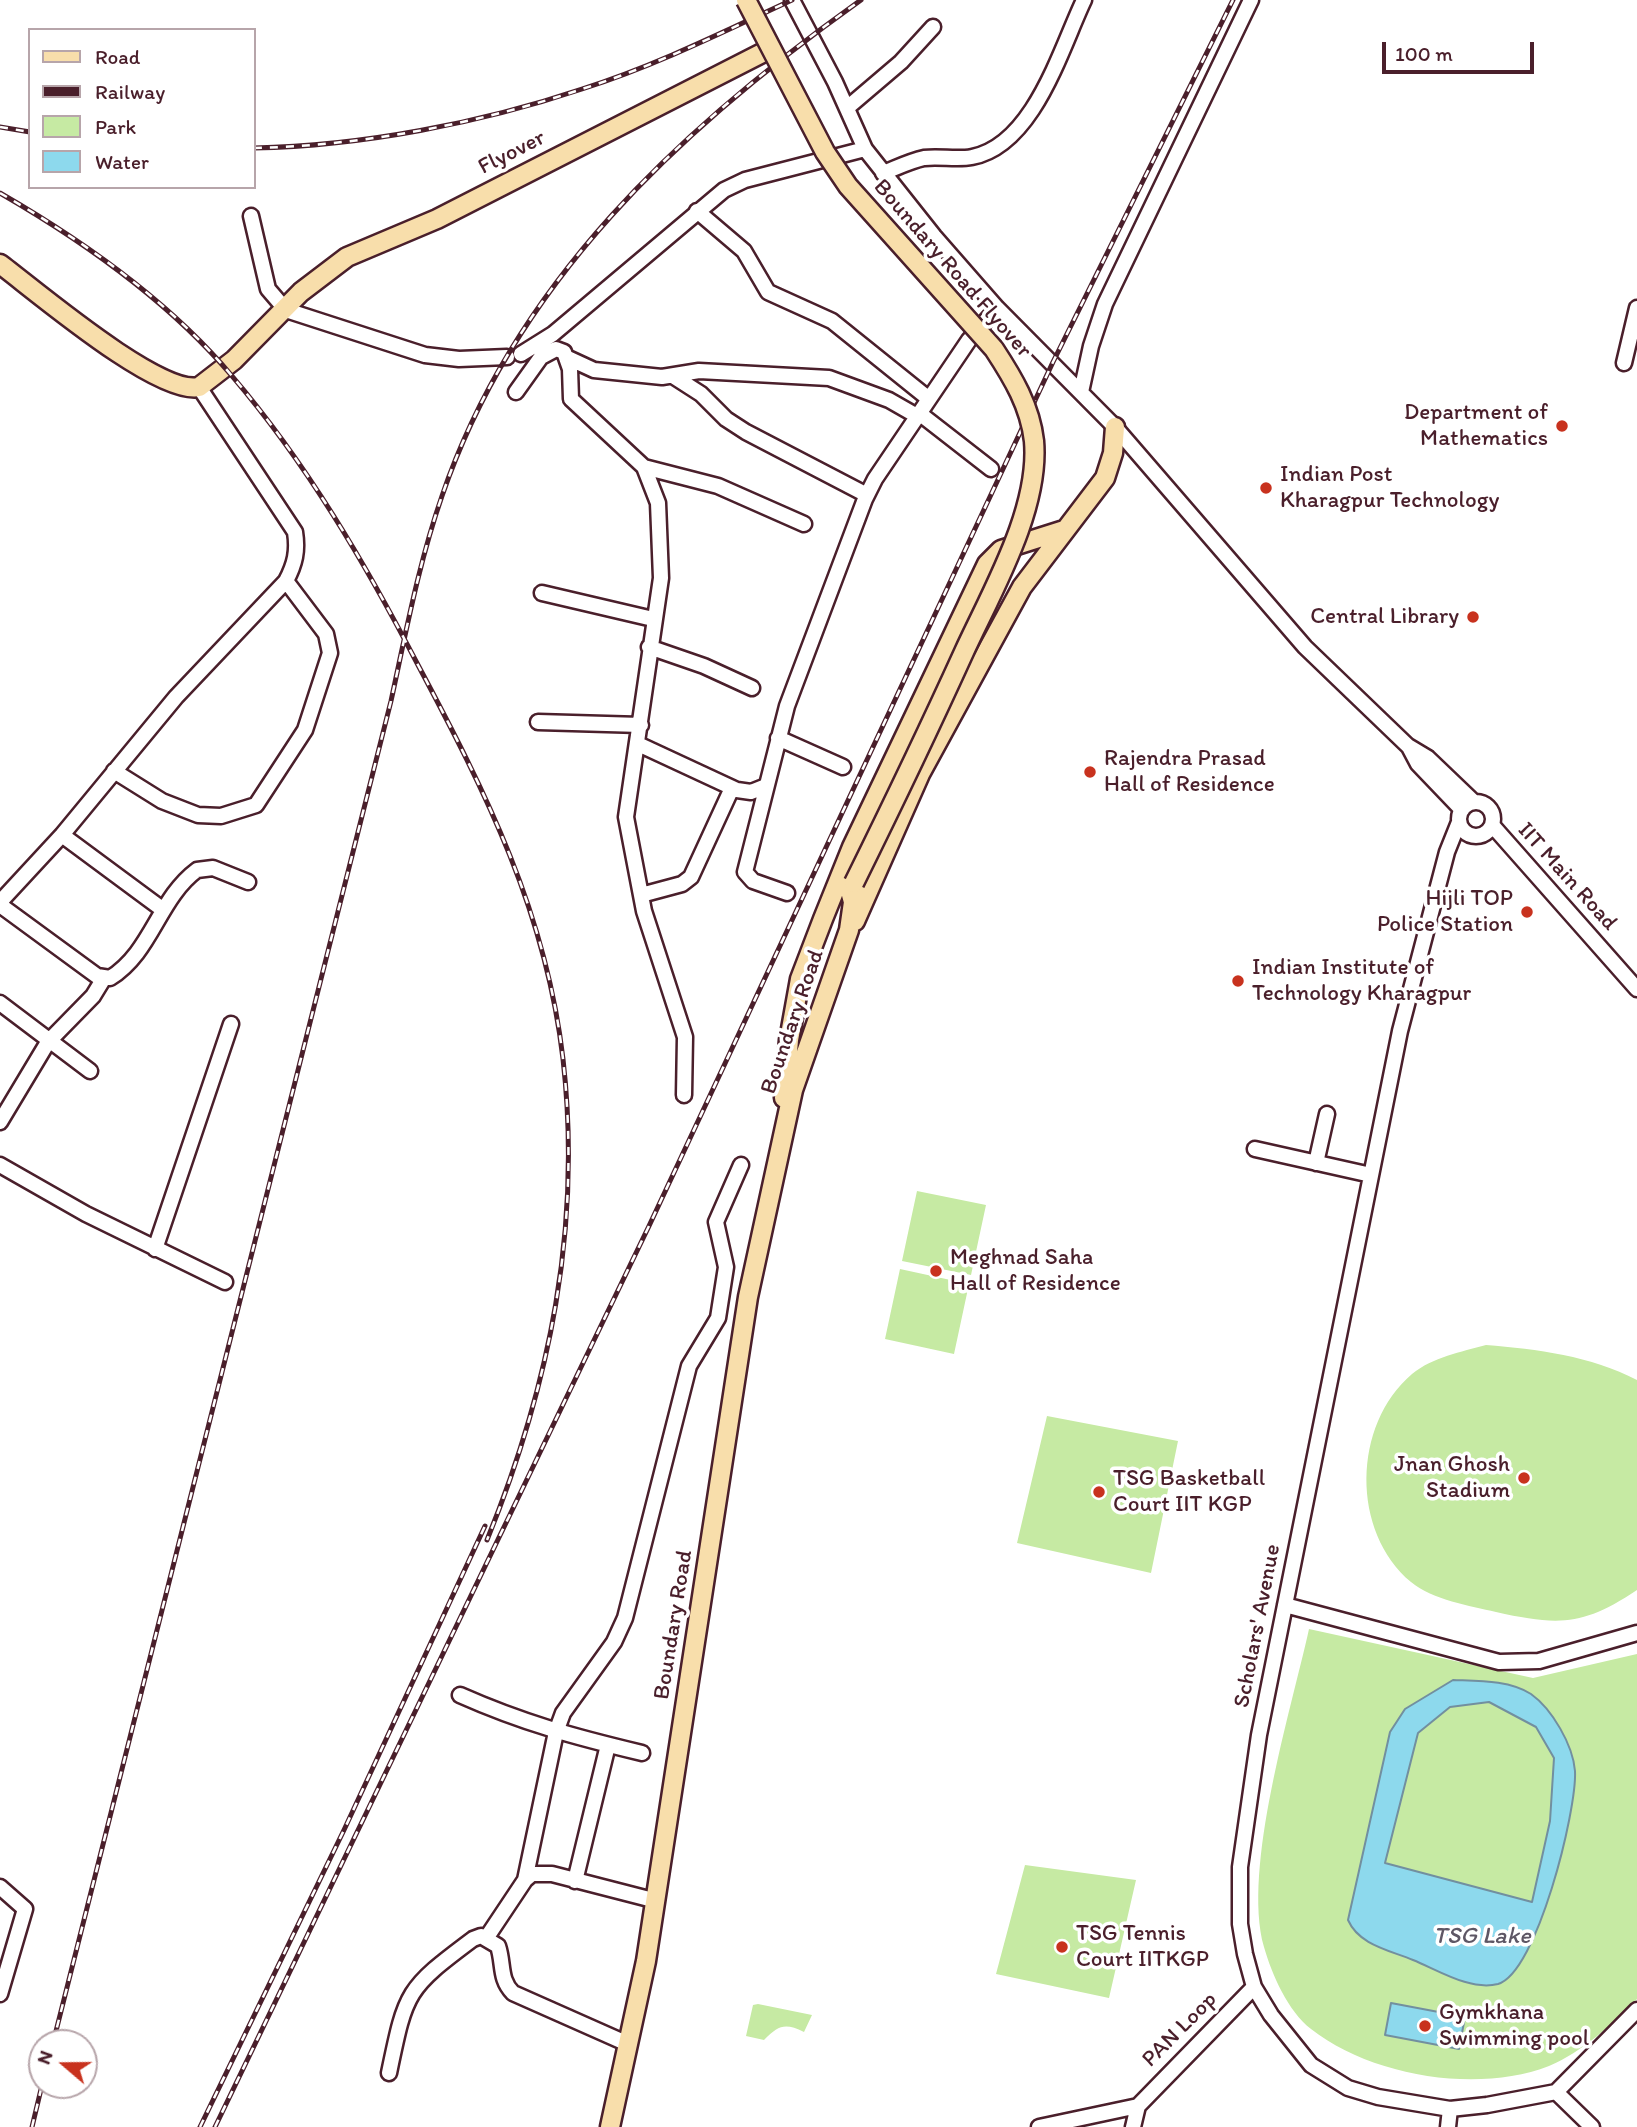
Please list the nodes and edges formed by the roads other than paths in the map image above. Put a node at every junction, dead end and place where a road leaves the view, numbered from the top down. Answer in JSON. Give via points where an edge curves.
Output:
{"nodes":[{"id":1,"x":746,"y":0,"type":"edge"},
{"id":2,"x":792,"y":0,"type":"edge"},
{"id":3,"x":1084,"y":0,"type":"edge"},
{"id":4,"x":1251,"y":0,"type":"edge"},
{"id":5,"x":933,"y":27,"type":"dead end"},
{"id":6,"x":769,"y":49,"type":"junction"},
{"id":7,"x":847,"y":108,"type":"junction"},
{"id":8,"x":865,"y":149,"type":"junction"},
{"id":9,"x":883,"y":173,"type":"junction"},
{"id":10,"x":696,"y":211,"type":"junction"},
{"id":11,"x":251,"y":216,"type":"dead end"},
{"id":12,"x":0,"y":264,"type":"edge"},
{"id":13,"x":997,"y":308,"type":"junction"},
{"id":14,"x":1637,"y":308,"type":"edge"},
{"id":15,"x":286,"y":310,"type":"junction"},
{"id":16,"x":568,"y":358,"type":"junction"},
{"id":17,"x":1624,"y":363,"type":"dead end"},
{"id":18,"x":673,"y":376,"type":"junction"},
{"id":19,"x":199,"y":387,"type":"junction"},
{"id":20,"x":516,"y":392,"type":"dead end"},
{"id":21,"x":1081,"y":392,"type":"junction"},
{"id":22,"x":929,"y":399,"type":"junction"},
{"id":23,"x":918,"y":414,"type":"junction"},
{"id":24,"x":1115,"y":427,"type":"junction"},
{"id":25,"x":644,"y":467,"type":"junction"},
{"id":26,"x":992,"y":469,"type":"dead end"},
{"id":27,"x":867,"y":495,"type":"junction"},
{"id":28,"x":804,"y":524,"type":"dead end"},
{"id":29,"x":1064,"y":530,"type":"junction"},
{"id":30,"x":286,"y":581,"type":"junction"},
{"id":31,"x":542,"y":593,"type":"dead end"},
{"id":32,"x":653,"y":619,"type":"junction"},
{"id":33,"x":649,"y":647,"type":"junction"},
{"id":34,"x":752,"y":688,"type":"dead end"},
{"id":35,"x":538,"y":722,"type":"dead end"},
{"id":36,"x":641,"y":726,"type":"junction"},
{"id":37,"x":778,"y":738,"type":"junction"},
{"id":38,"x":638,"y":744,"type":"junction"},
{"id":39,"x":843,"y":767,"type":"dead end"},
{"id":40,"x":114,"y":771,"type":"junction"},
{"id":41,"x":766,"y":786,"type":"junction"},
{"id":42,"x":732,"y":788,"type":"junction"},
{"id":43,"x":1465,"y":811,"type":"junction"},
{"id":44,"x":1492,"y":825,"type":"junction"},
{"id":45,"x":62,"y":835,"type":"junction"},
{"id":46,"x":248,"y":882,"type":"dead end"},
{"id":47,"x":852,"y":887,"type":"junction"},
{"id":48,"x":787,"y":893,"type":"dead end"},
{"id":49,"x":641,"y":895,"type":"junction"},
{"id":50,"x":0,"y":904,"type":"edge"},
{"id":51,"x":828,"y":905,"type":"junction"},
{"id":52,"x":162,"y":909,"type":"junction"},
{"id":53,"x":849,"y":930,"type":"junction"},
{"id":54,"x":104,"y":978,"type":"junction"},
{"id":55,"x":800,"y":979,"type":"junction"},
{"id":56,"x":1637,"y":989,"type":"edge"},
{"id":57,"x":831,"y":990,"type":"junction"},
{"id":58,"x":0,"y":1003,"type":"edge"},
{"id":59,"x":231,"y":1024,"type":"dead end"},
{"id":60,"x":48,"y":1042,"type":"junction"},
{"id":61,"x":90,"y":1071,"type":"dead end"},
{"id":62,"x":684,"y":1095,"type":"dead end"},
{"id":63,"x":1327,"y":1114,"type":"dead end"},
{"id":64,"x":0,"y":1122,"type":"edge"},
{"id":65,"x":783,"y":1130,"type":"junction"},
{"id":66,"x":1255,"y":1149,"type":"dead end"},
{"id":67,"x":1316,"y":1163,"type":"junction"},
{"id":68,"x":0,"y":1165,"type":"edge"},
{"id":69,"x":741,"y":1165,"type":"dead end"},
{"id":70,"x":1371,"y":1175,"type":"junction"},
{"id":71,"x":155,"y":1249,"type":"junction"},
{"id":72,"x":226,"y":1282,"type":"dead end"},
{"id":73,"x":1286,"y":1605,"type":"junction"},
{"id":74,"x":1637,"y":1633,"type":"edge"},
{"id":75,"x":460,"y":1695,"type":"dead end"},
{"id":76,"x":556,"y":1732,"type":"junction"},
{"id":77,"x":608,"y":1745,"type":"junction"},
{"id":78,"x":642,"y":1753,"type":"dead end"},
{"id":79,"x":525,"y":1880,"type":"junction"},
{"id":80,"x":575,"y":1881,"type":"junction"},
{"id":81,"x":0,"y":1887,"type":"edge"},
{"id":82,"x":653,"y":1900,"type":"junction"},
{"id":83,"x":487,"y":1937,"type":"junction"},
{"id":84,"x":1254,"y":1987,"type":"junction"},
{"id":85,"x":0,"y":1994,"type":"edge"},
{"id":86,"x":1637,"y":2010,"type":"edge"},
{"id":87,"x":628,"y":2044,"type":"junction"},
{"id":88,"x":389,"y":2073,"type":"dead end"},
{"id":89,"x":1556,"y":2091,"type":"junction"},
{"id":90,"x":1138,"y":2106,"type":"junction"},
{"id":91,"x":1450,"y":2109,"type":"junction"},
{"id":92,"x":610,"y":2127,"type":"edge"},
{"id":93,"x":1039,"y":2127,"type":"edge"},
{"id":94,"x":1133,"y":2127,"type":"edge"},
{"id":95,"x":1448,"y":2127,"type":"edge"},
{"id":96,"x":1592,"y":2127,"type":"edge"}],
"edges":[{"from":1,"to":6,"type":"main road","name":"Boundary Road Flyover","bridge":true},
{"from":2,"to":7,"type":"street"},
{"from":3,"to":9,"type":"street","via":[[1043,93],[999,145],[972,157],[923,158]]},
{"from":4,"to":21,"type":"street","via":[[1105,304]]},
{"from":5,"to":7,"type":"street","via":[[901,62]]},
{"from":6,"to":15,"type":"main road","name":"Flyover","via":[[437,219],[348,257],[309,285]]},
{"from":6,"to":47,"type":"main road","name":"Boundary Road Flyover","bridge":true,"via":[[848,186],[994,349],[1014,378],[1034,442],[1033,476],[1009,552]]},
{"from":7,"to":8,"type":"street"},
{"from":8,"to":9,"type":"street"},
{"from":8,"to":10,"type":"street","via":[[745,180]]},
{"from":9,"to":13,"type":"street"},
{"from":10,"to":15,"type":"street","via":[[553,334],[514,355],[459,359],[425,355]]},
{"from":10,"to":22,"type":"street","via":[[744,251],[768,292],[832,321]]},
{"from":11,"to":15,"type":"street","via":[[268,289]]},
{"from":12,"to":19,"type":"main road","via":[[148,373],[177,386]]},
{"from":13,"to":21,"type":"street"},
{"from":13,"to":22,"type":"street"},
{"from":14,"to":17,"type":"street"},
{"from":15,"to":19,"type":"main road","name":"Flyover"},
{"from":16,"to":18,"type":"street","via":[[599,371]]},
{"from":16,"to":20,"type":"street","via":[[561,349],[548,352]]},
{"from":16,"to":25,"type":"street","via":[[569,390],[576,406]]},
{"from":18,"to":23,"type":"street","via":[[699,370],[829,378]]},
{"from":18,"to":27,"type":"street","via":[[746,432]]},
{"from":19,"to":30,"type":"street","via":[[295,532],[296,556]]},
{"from":21,"to":24,"type":"street"},
{"from":22,"to":23,"type":"street"},
{"from":23,"to":26,"type":"street"},
{"from":23,"to":27,"type":"street"},
{"from":24,"to":29,"type":"main road","via":[[1105,478]]},
{"from":24,"to":43,"type":"street","via":[[1306,648],[1408,746],[1418,764]]},
{"from":25,"to":28,"type":"street","via":[[718,486]]},
{"from":25,"to":32,"type":"street","via":[[657,503],[662,547]]},
{"from":27,"to":37,"type":"street"},
{"from":29,"to":51,"type":"main road","name":"Boundary Road","via":[[1000,550],[987,564]]},
{"from":29,"to":53,"type":"main road","via":[[1022,587],[920,774]]},
{"from":30,"to":40,"type":"street","via":[[176,697]]},
{"from":30,"to":40,"type":"street","via":[[326,634],[330,653],[305,730],[256,805],[221,816],[198,815],[162,801]]},
{"from":31,"to":32,"type":"street"},
{"from":32,"to":33,"type":"street"},
{"from":33,"to":34,"type":"street"},
{"from":33,"to":36,"type":"street"},
{"from":35,"to":36,"type":"street"},
{"from":36,"to":38,"type":"street"},
{"from":37,"to":39,"type":"street"},
{"from":37,"to":41,"type":"street"},
{"from":38,"to":42,"type":"street"},
{"from":38,"to":49,"type":"street","via":[[625,810]]},
{"from":40,"to":45,"type":"street"},
{"from":41,"to":42,"type":"street","via":[[751,792]]},
{"from":41,"to":48,"type":"street","via":[[745,872],[753,881]]},
{"from":42,"to":49,"type":"street","via":[[691,877],[682,884]]},
{"from":43,"to":44,"type":"street","via":[[1483,803],[1491,810]]},
{"from":43,"to":44,"type":"street","via":[[1465,831],[1485,833]]},
{"from":43,"to":70,"type":"street","name":"Scholars' Avenue","via":[[1447,852],[1400,1031]]},
{"from":44,"to":56,"type":"street","name":"IIT Main Road"},
{"from":45,"to":50,"type":"street"},
{"from":45,"to":52,"type":"street"},
{"from":46,"to":52,"type":"street","via":[[205,867],[188,877]]},
{"from":47,"to":51,"type":"main road"},
{"from":47,"to":53,"type":"main road","name":"Boundary Road Flyover"},
{"from":49,"to":62,"type":"street","via":[[685,1037]]},
{"from":50,"to":54,"type":"street"},
{"from":51,"to":55,"type":"main road","name":"Boundary Road"},
{"from":52,"to":54,"type":"street","via":[[141,949],[118,974]]},
{"from":53,"to":57,"type":"main road","name":"Boundary Road"},
{"from":54,"to":60,"type":"street","via":[[93,996]]},
{"from":55,"to":57,"type":"main road"},
{"from":55,"to":65,"type":"main road","name":"Boundary Road","via":[[789,1040]]},
{"from":57,"to":65,"type":"main road","name":"Boundary Road","via":[[793,1090]]},
{"from":58,"to":60,"type":"street"},
{"from":59,"to":71,"type":"street"},
{"from":60,"to":61,"type":"street"},
{"from":60,"to":64,"type":"street"},
{"from":63,"to":67,"type":"street"},
{"from":65,"to":82,"type":"main road","name":"Boundary Road","via":[[737,1353],[690,1688]]},
{"from":66,"to":67,"type":"street"},
{"from":67,"to":70,"type":"street"},
{"from":68,"to":71,"type":"street"},
{"from":69,"to":76,"type":"street","via":[[716,1222],[726,1267],[718,1318],[689,1366],[625,1618],[614,1642],[563,1713]]},
{"from":70,"to":73,"type":"street","name":"Scholars' Avenue"},
{"from":71,"to":72,"type":"street"},
{"from":73,"to":74,"type":"street","via":[[1499,1662],[1539,1661]]},
{"from":73,"to":84,"type":"street","name":"Scholars' Avenue","via":[[1259,1735],[1240,1867],[1240,1924]]},
{"from":75,"to":76,"type":"street","via":[[493,1712]]},
{"from":76,"to":77,"type":"street"},
{"from":76,"to":79,"type":"street"},
{"from":77,"to":78,"type":"street"},
{"from":77,"to":80,"type":"street"},
{"from":79,"to":80,"type":"street","via":[[541,1872]]},
{"from":79,"to":83,"type":"street"},
{"from":80,"to":82,"type":"street"},
{"from":81,"to":85,"type":"street","via":[[25,1909]]},
{"from":82,"to":87,"type":"main road","name":"Boundary Road","via":[[646,1961]]},
{"from":83,"to":87,"type":"street","via":[[498,1946],[506,1986],[513,1993]]},
{"from":83,"to":88,"type":"street","via":[[473,1939],[408,1996]]},
{"from":84,"to":90,"type":"street","name":"PAN Loop"},
{"from":84,"to":91,"type":"street","name":"Scholars' Avenue","via":[[1311,2065],[1348,2088]]},
{"from":86,"to":89,"type":"street"},
{"from":87,"to":92,"type":"main road","name":"Boundary Road"},
{"from":89,"to":91,"type":"street","name":"Scholars' Avenue"},
{"from":89,"to":96,"type":"street"},
{"from":90,"to":93,"type":"street"},
{"from":90,"to":94,"type":"street"},
{"from":91,"to":95,"type":"street"}]}
